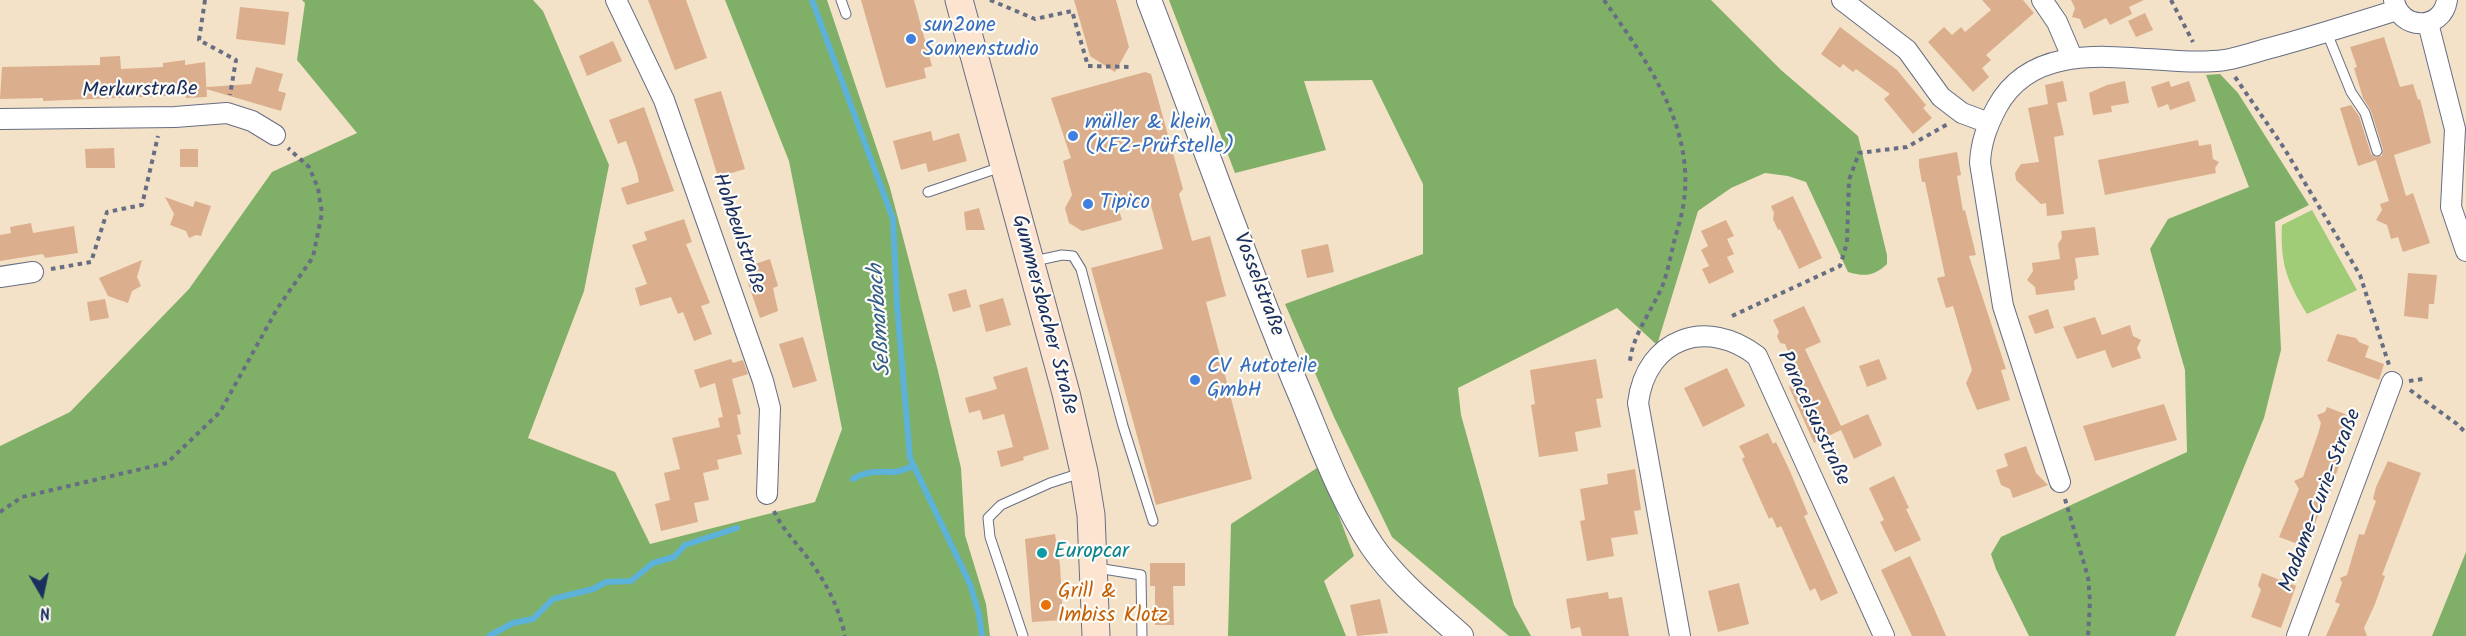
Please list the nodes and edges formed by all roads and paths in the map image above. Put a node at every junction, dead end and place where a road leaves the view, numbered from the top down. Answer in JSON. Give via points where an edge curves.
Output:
{"nodes":[{"id":1,"x":205,"y":0,"type":"edge"},
{"id":2,"x":616,"y":0,"type":"edge"},
{"id":3,"x":841,"y":0,"type":"edge"},
{"id":4,"x":959,"y":0,"type":"edge"},
{"id":5,"x":970,"y":0,"type":"edge"},
{"id":6,"x":990,"y":0,"type":"edge"},
{"id":7,"x":1149,"y":0,"type":"edge"},
{"id":8,"x":1604,"y":0,"type":"edge"},
{"id":9,"x":1842,"y":0,"type":"edge"},
{"id":10,"x":2042,"y":0,"type":"edge"},
{"id":11,"x":2171,"y":0,"type":"edge"},
{"id":12,"x":2447,"y":0,"type":"edge"},
{"id":13,"x":2395,"y":5,"type":"edge"},
{"id":14,"x":846,"y":14,"type":"dead end"},
{"id":15,"x":2428,"y":23,"type":"junction"},
{"id":16,"x":2327,"y":33,"type":"junction"},
{"id":17,"x":974,"y":54,"type":"junction"},
{"id":18,"x":2072,"y":57,"type":"junction"},
{"id":19,"x":2214,"y":61,"type":"junction"},
{"id":20,"x":1132,"y":67,"type":"dead end"},
{"id":21,"x":227,"y":113,"type":"junction"},
{"id":22,"x":1962,"y":113,"type":"junction"},
{"id":23,"x":162,"y":117,"type":"junction"},
{"id":24,"x":0,"y":119,"type":"edge"},
{"id":25,"x":2460,"y":122,"type":"edge"},
{"id":26,"x":1989,"y":123,"type":"junction"},
{"id":27,"x":275,"y":135,"type":"joint"},
{"id":28,"x":2377,"y":151,"type":"dead end"},
{"id":29,"x":1003,"y":166,"type":"junction"},
{"id":30,"x":927,"y":192,"type":"dead end"},
{"id":31,"x":2466,"y":251,"type":"edge"},
{"id":32,"x":1029,"y":262,"type":"junction"},
{"id":33,"x":33,"y":272,"type":"joint"},
{"id":34,"x":0,"y":277,"type":"edge"},
{"id":35,"x":1732,"y":316,"type":"dead end"},
{"id":36,"x":2392,"y":382,"type":"junction"},
{"id":37,"x":1640,"y":389,"type":"junction"},
{"id":38,"x":2466,"y":433,"type":"edge"},
{"id":39,"x":1084,"y":472,"type":"junction"},
{"id":40,"x":2060,"y":482,"type":"joint"},
{"id":41,"x":767,"y":494,"type":"joint"},
{"id":42,"x":0,"y":512,"type":"edge"},
{"id":43,"x":1153,"y":521,"type":"dead end"},
{"id":44,"x":1095,"y":568,"type":"junction"},
{"id":45,"x":845,"y":636,"type":"edge"},
{"id":46,"x":1023,"y":636,"type":"edge"},
{"id":47,"x":1096,"y":636,"type":"edge"},
{"id":48,"x":1142,"y":636,"type":"edge"},
{"id":49,"x":1461,"y":636,"type":"edge"},
{"id":50,"x":1680,"y":636,"type":"edge"},
{"id":51,"x":1884,"y":636,"type":"edge"},
{"id":52,"x":2088,"y":636,"type":"edge"},
{"id":53,"x":2296,"y":636,"type":"edge"}],
"edges":[{"from":1,"to":21,"type":"path","via":[[199,40],[236,60]]},
{"from":2,"to":41,"type":"street","name":"Hohbeulstraße","via":[[664,100],[763,381],[770,408]]},
{"from":3,"to":14,"type":"lane"},
{"from":4,"to":17,"type":"main road","name":"Gummersbacher Straße"},
{"from":5,"to":17,"type":"street"},
{"from":6,"to":20,"type":"path","via":[[1035,19],[1072,11],[1088,66]]},
{"from":7,"to":49,"type":"street","name":"Vosselstraße","via":[[1273,328],[1353,511],[1388,567]]},
{"from":8,"to":37,"type":"path","via":[[1648,63],[1666,99],[1681,140],[1685,168],[1683,205],[1664,282],[1630,357],[1629,371]]},
{"from":9,"to":22,"type":"street","via":[[1907,50],[1941,96]]},
{"from":10,"to":18,"type":"street","via":[[2057,22]]},
{"from":11,"to":19,"type":"path","via":[[2195,46]]},
{"from":12,"to":15,"type":"street","via":[[2443,12]]},
{"from":13,"to":15,"type":"street","via":[[2410,22]]},
{"from":13,"to":16,"type":"street"},
{"from":15,"to":25,"type":"street"},
{"from":16,"to":19,"type":"street"},
{"from":16,"to":28,"type":"lane","via":[[2351,92],[2365,112]]},
{"from":17,"to":29,"type":"main road","name":"Gummersbacher Straße"},
{"from":18,"to":19,"type":"street"},
{"from":18,"to":26,"type":"street","via":[[2043,66],[2018,80],[2001,99]]},
{"from":19,"to":36,"type":"path","via":[[2234,76],[2284,148],[2360,275],[2388,356]]},
{"from":21,"to":23,"type":"street","name":"Merkurstraße"},
{"from":21,"to":27,"type":"street","name":"Merkurstraße"},
{"from":22,"to":26,"type":"street"},
{"from":22,"to":35,"type":"path","via":[[1907,147],[1859,153],[1849,180],[1847,243],[1839,266]]},
{"from":23,"to":24,"type":"street","name":"Merkurstraße"},
{"from":23,"to":33,"type":"path","via":[[142,204],[107,212],[91,262]]},
{"from":25,"to":31,"type":"street","via":[[2451,207]]},
{"from":26,"to":40,"type":"street","via":[[1981,142],[1980,163],[2003,306]]},
{"from":27,"to":42,"type":"path","via":[[309,167],[322,213],[313,256],[277,309],[220,412],[167,463],[22,497]]},
{"from":29,"to":30,"type":"lane"},
{"from":29,"to":32,"type":"main road","name":"Gummersbacher Straße"},
{"from":32,"to":39,"type":"main road","name":"Gummersbacher Straße"},
{"from":32,"to":43,"type":"lane","via":[[1074,256],[1081,269]]},
{"from":33,"to":34,"type":"street"},
{"from":36,"to":38,"type":"path","via":[[2413,391]]},
{"from":36,"to":53,"type":"street","name":"Madame-Curie-Straße"},
{"from":37,"to":50,"type":"street","name":"Paracelsusstraße","via":[[1640,421]]},
{"from":37,"to":51,"type":"street","name":"Paracelsusstraße","via":[[1651,364],[1662,352],[1695,336],[1730,339],[1757,356]]},
{"from":39,"to":44,"type":"main road","name":"Gummersbacher Straße"},
{"from":39,"to":46,"type":"lane","via":[[1001,505],[988,518],[990,537]]},
{"from":40,"to":52,"type":"path","via":[[2088,577]]},
{"from":41,"to":45,"type":"path","via":[[780,525],[828,588]]},
{"from":44,"to":47,"type":"main road","name":"Gummersbacher Straße"},
{"from":44,"to":48,"type":"lane","via":[[1141,575]]}]}
